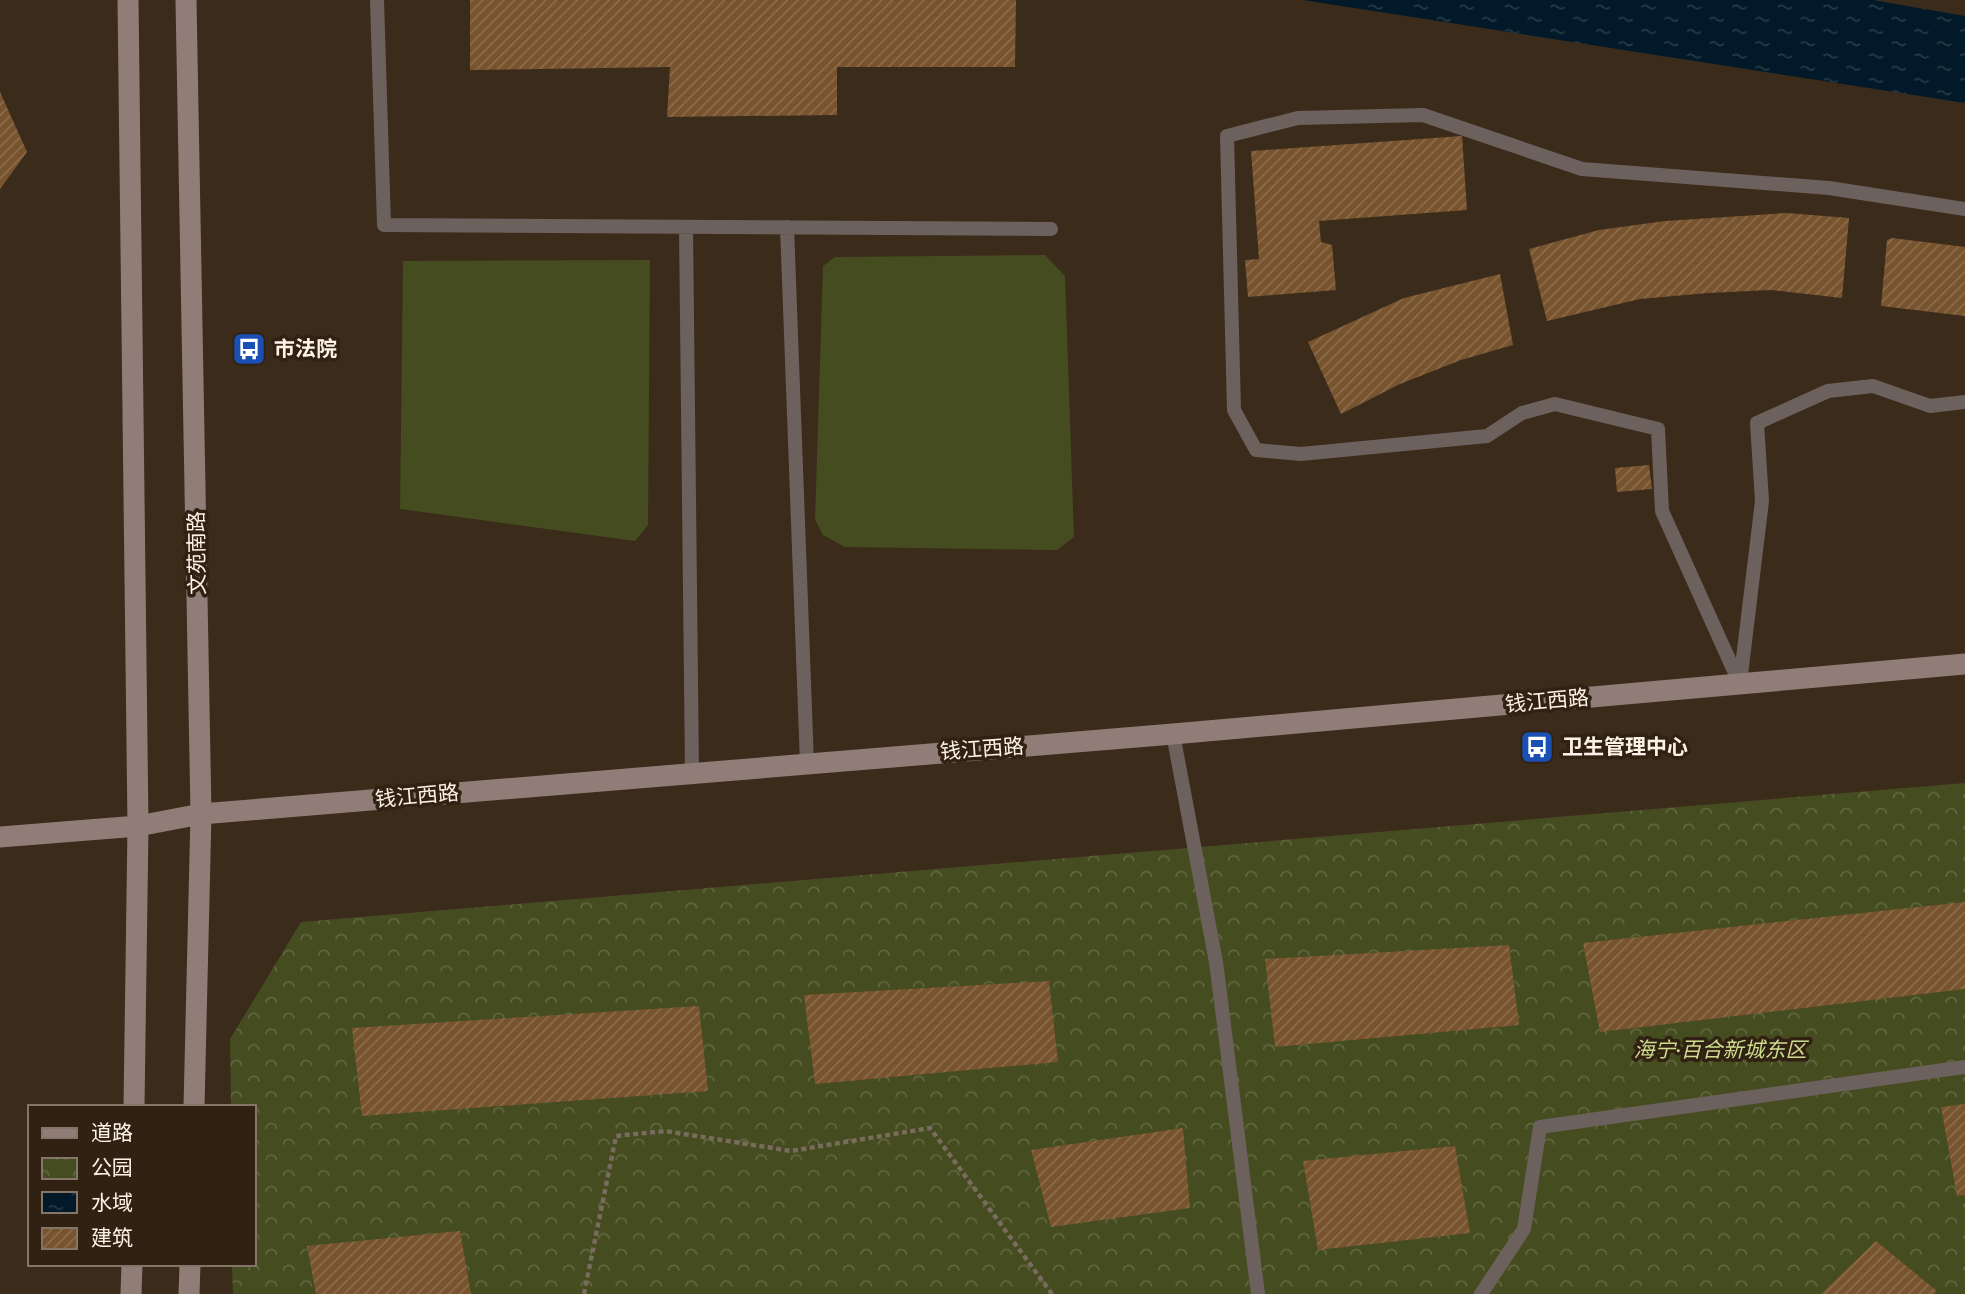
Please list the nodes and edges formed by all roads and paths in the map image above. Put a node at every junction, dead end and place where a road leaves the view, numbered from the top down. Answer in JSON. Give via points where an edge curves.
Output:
{"nodes":[{"id":1,"x":128,"y":0,"type":"edge"},
{"id":2,"x":186,"y":0,"type":"edge"},
{"id":3,"x":377,"y":0,"type":"edge"},
{"id":4,"x":1965,"y":209,"type":"edge"},
{"id":5,"x":686,"y":227,"type":"junction"},
{"id":6,"x":787,"y":227,"type":"junction"},
{"id":7,"x":1051,"y":229,"type":"dead end"},
{"id":8,"x":1965,"y":402,"type":"edge"},
{"id":9,"x":1965,"y":664,"type":"edge"},
{"id":10,"x":1740,"y":684,"type":"junction"},
{"id":11,"x":1173,"y":734,"type":"junction"},
{"id":12,"x":807,"y":763,"type":"junction"},
{"id":13,"x":692,"y":772,"type":"junction"},
{"id":14,"x":201,"y":814,"type":"junction"},
{"id":15,"x":138,"y":826,"type":"junction"},
{"id":16,"x":0,"y":837,"type":"edge"},
{"id":17,"x":1965,"y":1067,"type":"edge"},
{"id":18,"x":134,"y":1105,"type":"edge"},
{"id":19,"x":194,"y":1105,"type":"edge"},
{"id":20,"x":132,"y":1266,"type":"edge"},
{"id":21,"x":190,"y":1266,"type":"edge"},
{"id":22,"x":131,"y":1294,"type":"edge"},
{"id":23,"x":189,"y":1294,"type":"edge"},
{"id":24,"x":584,"y":1294,"type":"edge"},
{"id":25,"x":1052,"y":1294,"type":"edge"},
{"id":26,"x":1258,"y":1294,"type":"edge"},
{"id":27,"x":1481,"y":1294,"type":"edge"}],
"edges":[{"from":1,"to":15,"type":"main road"},
{"from":2,"to":14,"type":"main road","name":"文苑南路"},
{"from":3,"to":5,"type":"lane","via":[[384,225]]},
{"from":4,"to":10,"type":"lane","via":[[1829,188],[1582,169],[1423,116],[1298,118],[1227,136],[1234,410],[1256,450],[1301,454],[1486,436],[1522,413],[1555,404],[1658,429],[1662,511]]},
{"from":5,"to":6,"type":"lane"},
{"from":5,"to":13,"type":"lane"},
{"from":6,"to":7,"type":"lane"},
{"from":6,"to":12,"type":"lane"},
{"from":8,"to":10,"type":"lane","via":[[1930,406],[1873,386],[1828,391],[1757,423],[1762,501]]},
{"from":9,"to":10,"type":"main road","name":"钱江西路"},
{"from":10,"to":11,"type":"main road","name":"钱江西路"},
{"from":11,"to":12,"type":"main road","name":"钱江西路"},
{"from":11,"to":26,"type":"lane","via":[[1216,962]]},
{"from":12,"to":13,"type":"main road","name":"钱江西路"},
{"from":13,"to":14,"type":"main road","name":"钱江西路"},
{"from":14,"to":15,"type":"main road","name":"钱江西路"},
{"from":14,"to":19,"type":"main road","name":"文苑南路"},
{"from":15,"to":16,"type":"main road","name":"钱江西路"},
{"from":15,"to":18,"type":"main road"},
{"from":17,"to":27,"type":"lane","via":[[1540,1127],[1524,1228]]},
{"from":20,"to":22,"type":"main road"},
{"from":21,"to":23,"type":"main road"},
{"from":24,"to":25,"type":"path","via":[[616,1136],[665,1131],[791,1151],[930,1128]]}]}
